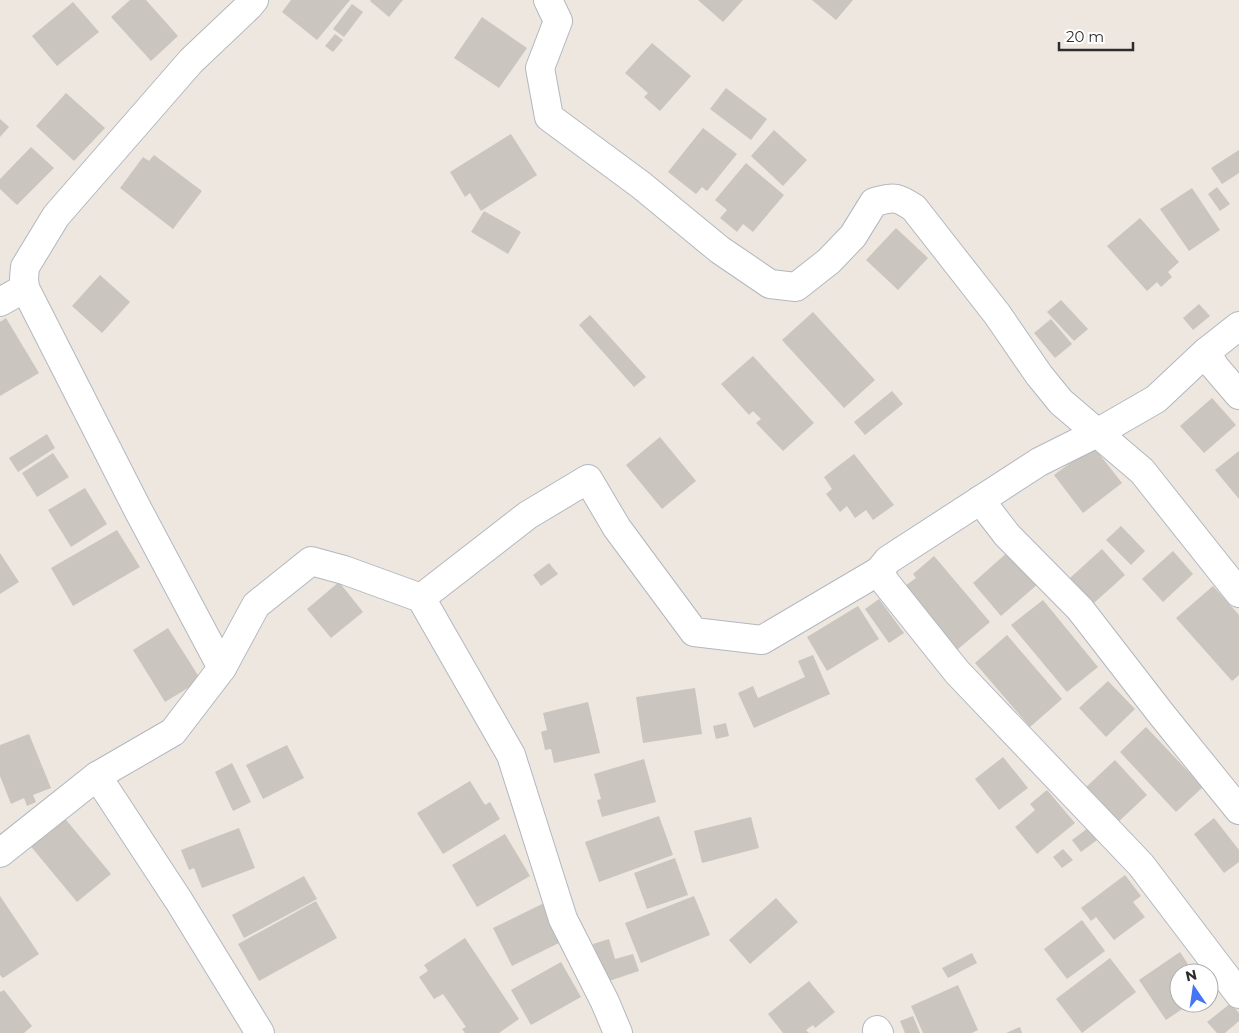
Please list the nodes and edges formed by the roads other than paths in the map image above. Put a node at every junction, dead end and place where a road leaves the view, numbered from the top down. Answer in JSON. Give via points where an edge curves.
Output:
{"nodes":[{"id":1,"x":254,"y":0,"type":"edge"},
{"id":2,"x":548,"y":0,"type":"edge"},
{"id":3,"x":25,"y":288,"type":"junction"},
{"id":4,"x":0,"y":302,"type":"edge"},
{"id":5,"x":1239,"y":326,"type":"edge"},
{"id":6,"x":1206,"y":352,"type":"junction"},
{"id":7,"x":1239,"y":395,"type":"edge"},
{"id":8,"x":1097,"y":432,"type":"junction"},
{"id":9,"x":980,"y":500,"type":"junction"},
{"id":10,"x":879,"y":570,"type":"junction"},
{"id":11,"x":1239,"y":593,"type":"edge"},
{"id":12,"x":421,"y":598,"type":"junction"},
{"id":13,"x":222,"y":668,"type":"junction"},
{"id":14,"x":98,"y":776,"type":"junction"},
{"id":15,"x":1239,"y":810,"type":"edge"},
{"id":16,"x":0,"y":853,"type":"edge"},
{"id":17,"x":1239,"y":994,"type":"edge"},
{"id":18,"x":260,"y":1033,"type":"edge"},
{"id":19,"x":618,"y":1033,"type":"edge"}],
"edges":[{"from":1,"to":3,"type":"street","via":[[191,61],[56,216],[25,267]]},
{"from":2,"to":8,"type":"street","via":[[558,21],[540,68],[549,117],[641,185],[720,250],[770,284],[796,287],[829,261],[853,236],[874,202],[899,198],[914,208],[1061,402]]},
{"from":3,"to":4,"type":"street"},
{"from":3,"to":13,"type":"street"},
{"from":5,"to":6,"type":"street"},
{"from":6,"to":7,"type":"street"},
{"from":6,"to":8,"type":"street","via":[[1156,399]]},
{"from":8,"to":9,"type":"street","via":[[1039,462]]},
{"from":8,"to":11,"type":"street","via":[[1142,471]]},
{"from":9,"to":10,"type":"street","via":[[888,560]]},
{"from":9,"to":15,"type":"street","via":[[1007,535],[1080,608]]},
{"from":10,"to":12,"type":"street","via":[[762,640],[694,632],[617,528],[588,480],[528,515]]},
{"from":10,"to":17,"type":"street","via":[[958,672],[1141,865]]},
{"from":12,"to":13,"type":"street","via":[[311,561],[256,605]]},
{"from":12,"to":19,"type":"street","via":[[511,754],[563,919]]},
{"from":13,"to":14,"type":"street","via":[[173,732]]},
{"from":14,"to":16,"type":"street"},
{"from":14,"to":18,"type":"street"}]}
